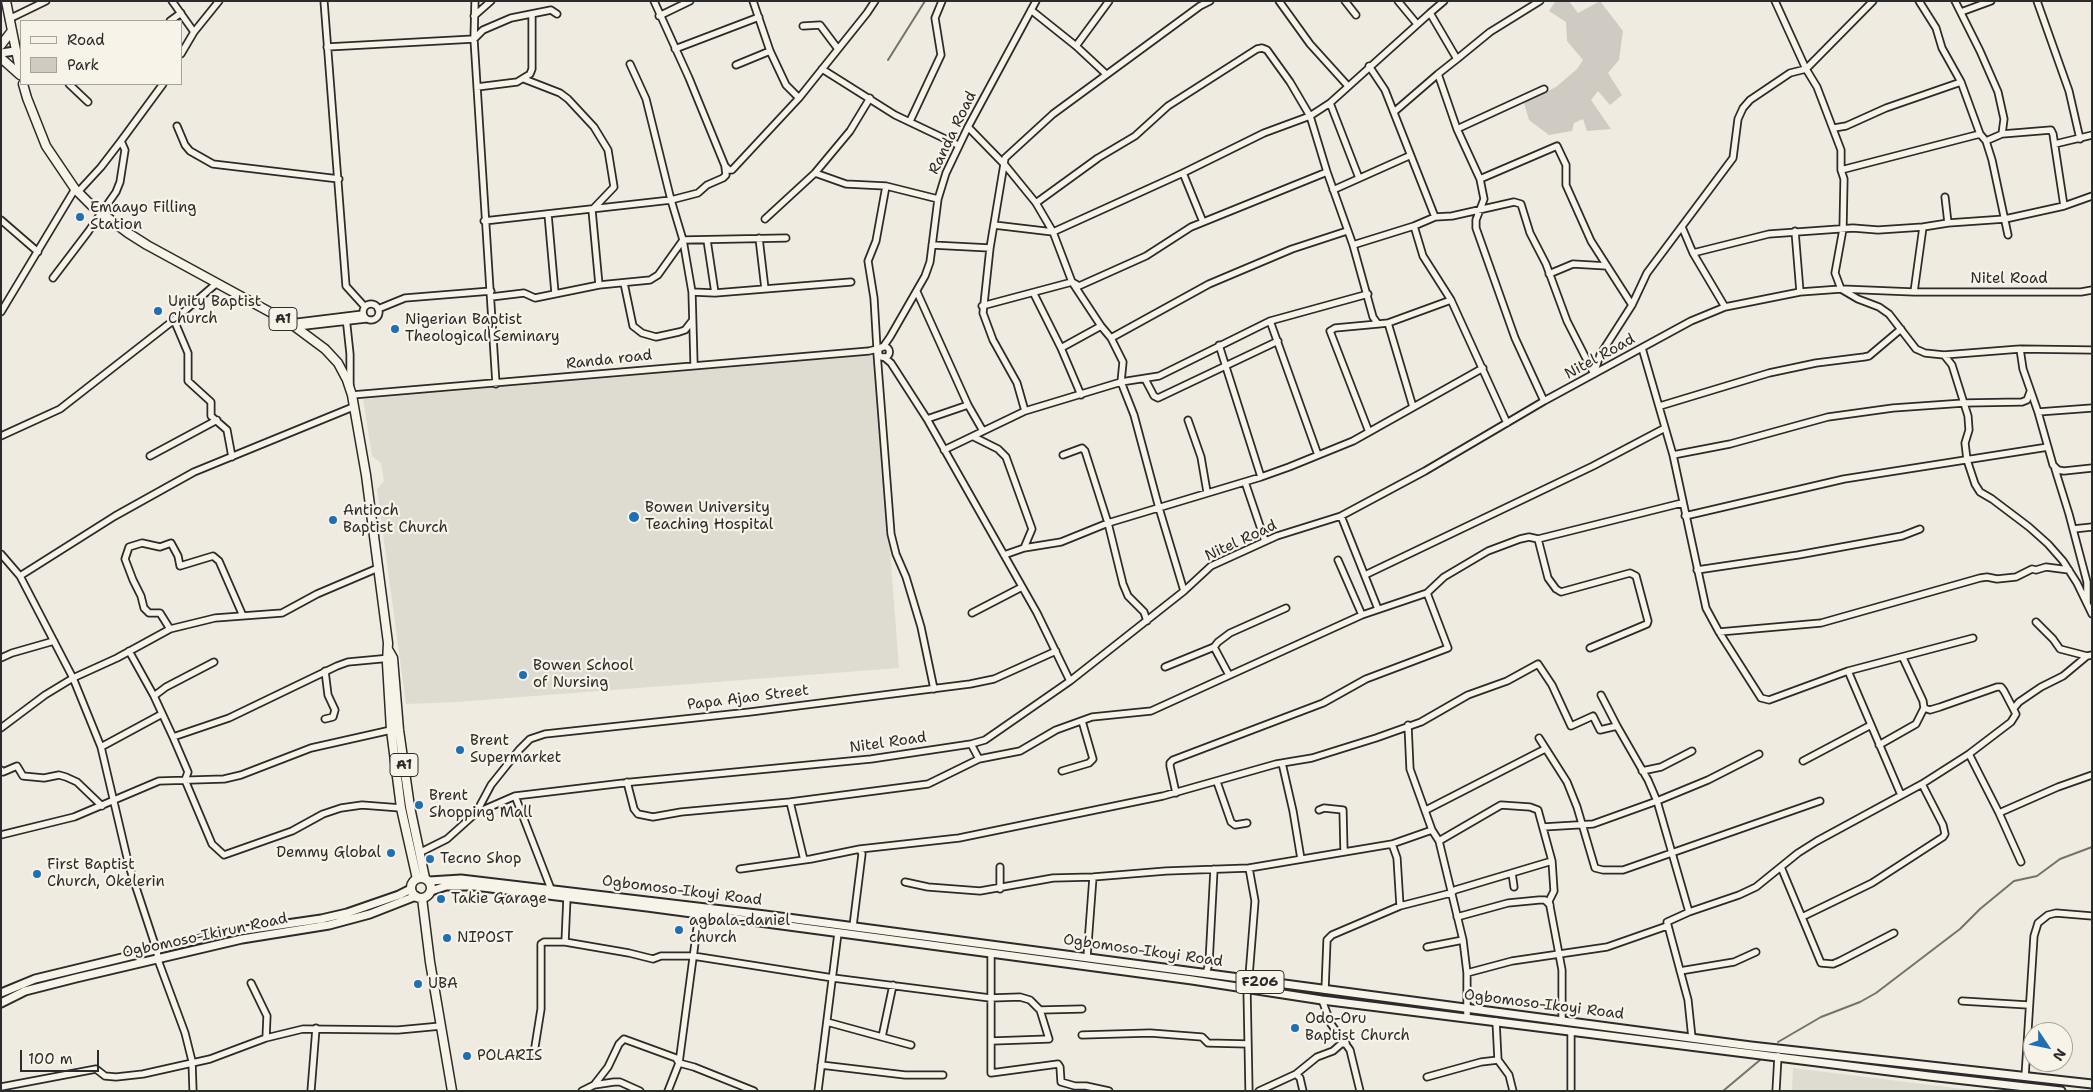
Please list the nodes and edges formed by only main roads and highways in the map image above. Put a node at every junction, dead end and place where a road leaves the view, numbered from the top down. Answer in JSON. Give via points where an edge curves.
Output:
{"nodes":[{"id":1,"x":6,"y":1,"type":"edge"},
{"id":2,"x":11,"y":32,"type":"junction"},
{"id":3,"x":1,"y":46,"type":"edge"},
{"id":4,"x":1,"y":52,"type":"edge"},
{"id":5,"x":16,"y":52,"type":"edge"},
{"id":6,"x":1,"y":58,"type":"edge"},
{"id":7,"x":20,"y":71,"type":"edge"},
{"id":8,"x":20,"y":75,"type":"edge"},
{"id":9,"x":23,"y":85,"type":"edge"},
{"id":10,"x":390,"y":656,"type":"junction"},
{"id":11,"x":424,"y":880,"type":"junction"},
{"id":12,"x":431,"y":891,"type":"junction"},
{"id":13,"x":416,"y":894,"type":"junction"},
{"id":14,"x":765,"y":919,"type":"junction"},
{"id":15,"x":1,"y":994,"type":"edge"},
{"id":16,"x":1,"y":1003,"type":"edge"},
{"id":17,"x":2092,"y":1084,"type":"edge"},
{"id":18,"x":452,"y":1091,"type":"edge"},
{"id":19,"x":2061,"y":1091,"type":"edge"}],
"edges":[{"from":1,"to":2,"type":"highway"},
{"from":2,"to":3,"type":"highway"},
{"from":2,"to":5,"type":"highway"},
{"from":3,"to":5,"type":"main road"},
{"from":4,"to":5,"type":"main road"},
{"from":5,"to":7,"type":"highway"},
{"from":6,"to":8,"type":"highway"},
{"from":9,"to":10,"type":"highway","number":"A1","via":[[46,146],[76,190],[101,213],[148,245],[293,325],[338,363],[351,392],[366,475]]},
{"from":10,"to":11,"type":"highway","number":"A1","via":[[410,807]]},
{"from":10,"to":11,"type":"highway","number":"A1","via":[[391,730],[402,808]]},
{"from":11,"to":12,"type":"highway","number":"A1"},
{"from":11,"to":13,"type":"highway","via":[[412,883]]},
{"from":11,"to":14,"type":"main road","name":"Ogbomoso-Ikoyi Road","number":"F206","via":[[461,879],[551,889]]},
{"from":12,"to":13,"type":"highway","via":[[427,896]]},
{"from":12,"to":14,"type":"main road","name":"Ogbomoso-Ikoyi Road","number":"F206","via":[[454,885]]},
{"from":13,"to":15,"type":"main road","name":"Ogbomoso-Ikirun Road","via":[[399,895],[322,919],[225,933],[35,979]]},
{"from":13,"to":16,"type":"main road","name":"Ogbomoso-Ikirun Road","via":[[370,914],[329,925],[242,939],[39,987]]},
{"from":13,"to":18,"type":"highway"},
{"from":14,"to":17,"type":"main road","name":"Ogbomoso-Ikoyi Road","number":"F206","via":[[853,926],[1692,1038]]},
{"from":14,"to":19,"type":"main road","name":"Ogbomoso-Ikoyi Road","number":"F206","via":[[838,933],[1322,1000]]}]}
